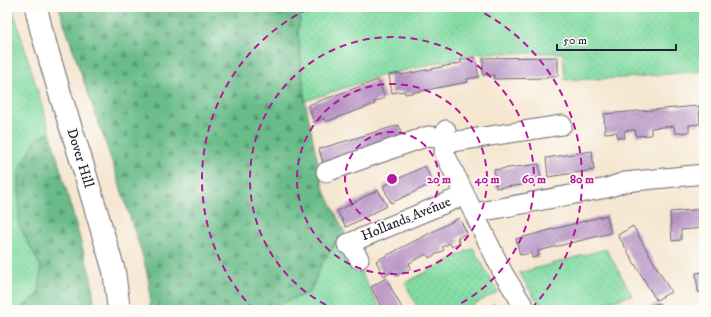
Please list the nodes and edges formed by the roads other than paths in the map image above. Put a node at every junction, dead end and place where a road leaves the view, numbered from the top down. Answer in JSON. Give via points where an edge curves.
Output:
{"nodes":[{"id":1,"x":36,"y":7,"type":"edge"},
{"id":2,"x":562,"y":126,"type":"dead end"},
{"id":3,"x":446,"y":137,"type":"junction"},
{"id":4,"x":326,"y":172,"type":"dead end"},
{"id":5,"x":704,"y":174,"type":"edge"},
{"id":6,"x":465,"y":195,"type":"junction"},
{"id":7,"x":474,"y":213,"type":"junction"},
{"id":8,"x":352,"y":248,"type":"dead end"},
{"id":9,"x":119,"y":310,"type":"edge"},
{"id":10,"x":526,"y":310,"type":"edge"}],
"edges":[{"from":1,"to":9,"type":"main road","name":"Dover Hill","via":[[114,271]]},
{"from":2,"to":3,"type":"street"},
{"from":3,"to":4,"type":"street","via":[[428,136]]},
{"from":3,"to":6,"type":"street","name":"Hollands Avenue","via":[[444,152]]},
{"from":5,"to":7,"type":"street","name":"Hollands Avenue","via":[[625,182],[608,188]]},
{"from":6,"to":7,"type":"street","name":"Hollands Avenue"},
{"from":6,"to":8,"type":"street","name":"Hollands Avenue"},
{"from":7,"to":10,"type":"street","name":"Hollands Avenue","via":[[503,273]]}]}
